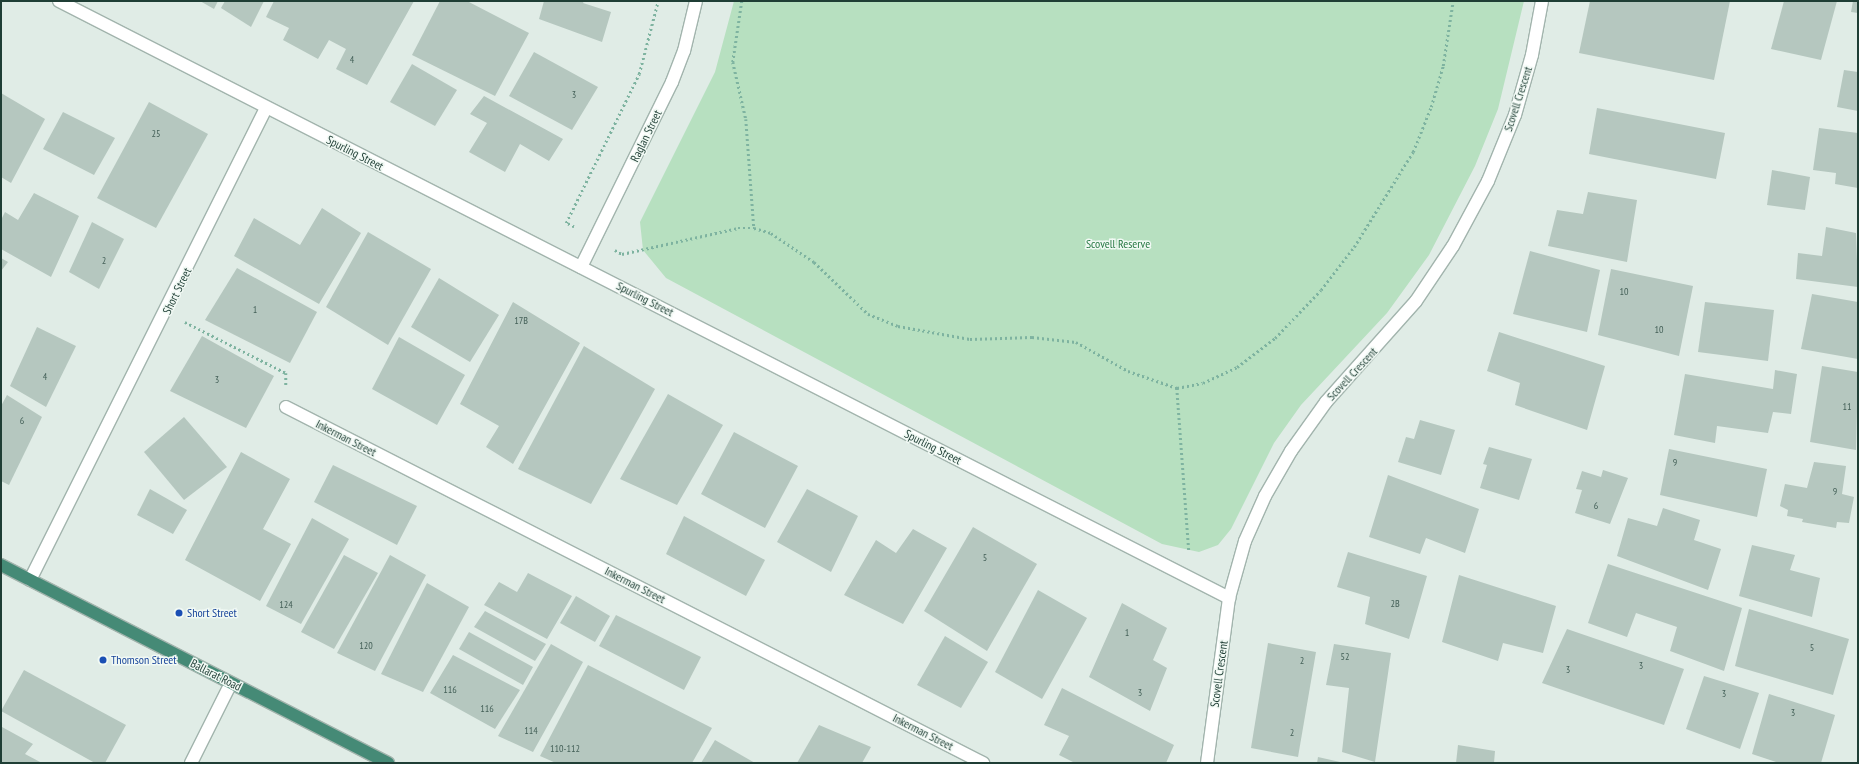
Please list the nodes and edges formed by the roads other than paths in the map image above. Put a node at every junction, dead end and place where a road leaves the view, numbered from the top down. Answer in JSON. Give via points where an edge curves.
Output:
{"nodes":[{"id":1,"x":59,"y":1,"type":"edge"},
{"id":2,"x":696,"y":1,"type":"edge"},
{"id":3,"x":1542,"y":1,"type":"edge"},
{"id":4,"x":266,"y":108,"type":"junction"},
{"id":5,"x":581,"y":267,"type":"junction"},
{"id":6,"x":286,"y":408,"type":"road end"},
{"id":7,"x":1,"y":565,"type":"edge"},
{"id":8,"x":30,"y":580,"type":"junction"},
{"id":9,"x":1229,"y":598,"type":"junction"},
{"id":10,"x":231,"y":683,"type":"junction"},
{"id":11,"x":191,"y":763,"type":"edge"},
{"id":12,"x":388,"y":763,"type":"edge"},
{"id":13,"x":983,"y":763,"type":"edge"},
{"id":14,"x":1206,"y":763,"type":"edge"}],
"edges":[{"from":1,"to":4,"type":"street","name":"Spurling Street"},
{"from":2,"to":5,"type":"street","name":"Raglan Street","via":[[684,51],[672,82]]},
{"from":3,"to":9,"type":"street","name":"Scovell Crescent","via":[[1532,55],[1514,116],[1488,181],[1453,246],[1416,301],[1326,402],[1291,450],[1265,496],[1245,541]]},
{"from":4,"to":5,"type":"street","name":"Spurling Street"},
{"from":4,"to":8,"type":"street","name":"Short Street"},
{"from":5,"to":9,"type":"street","name":"Spurling Street"},
{"from":6,"to":13,"type":"street","name":"Inkerman Street"},
{"from":7,"to":8,"type":"highway","name":"Ballarat Road"},
{"from":8,"to":10,"type":"highway","name":"Ballarat Road"},
{"from":9,"to":14,"type":"street","name":"Scovell Crescent"},
{"from":10,"to":11,"type":"street"},
{"from":10,"to":12,"type":"highway","name":"Ballarat Road"}]}
